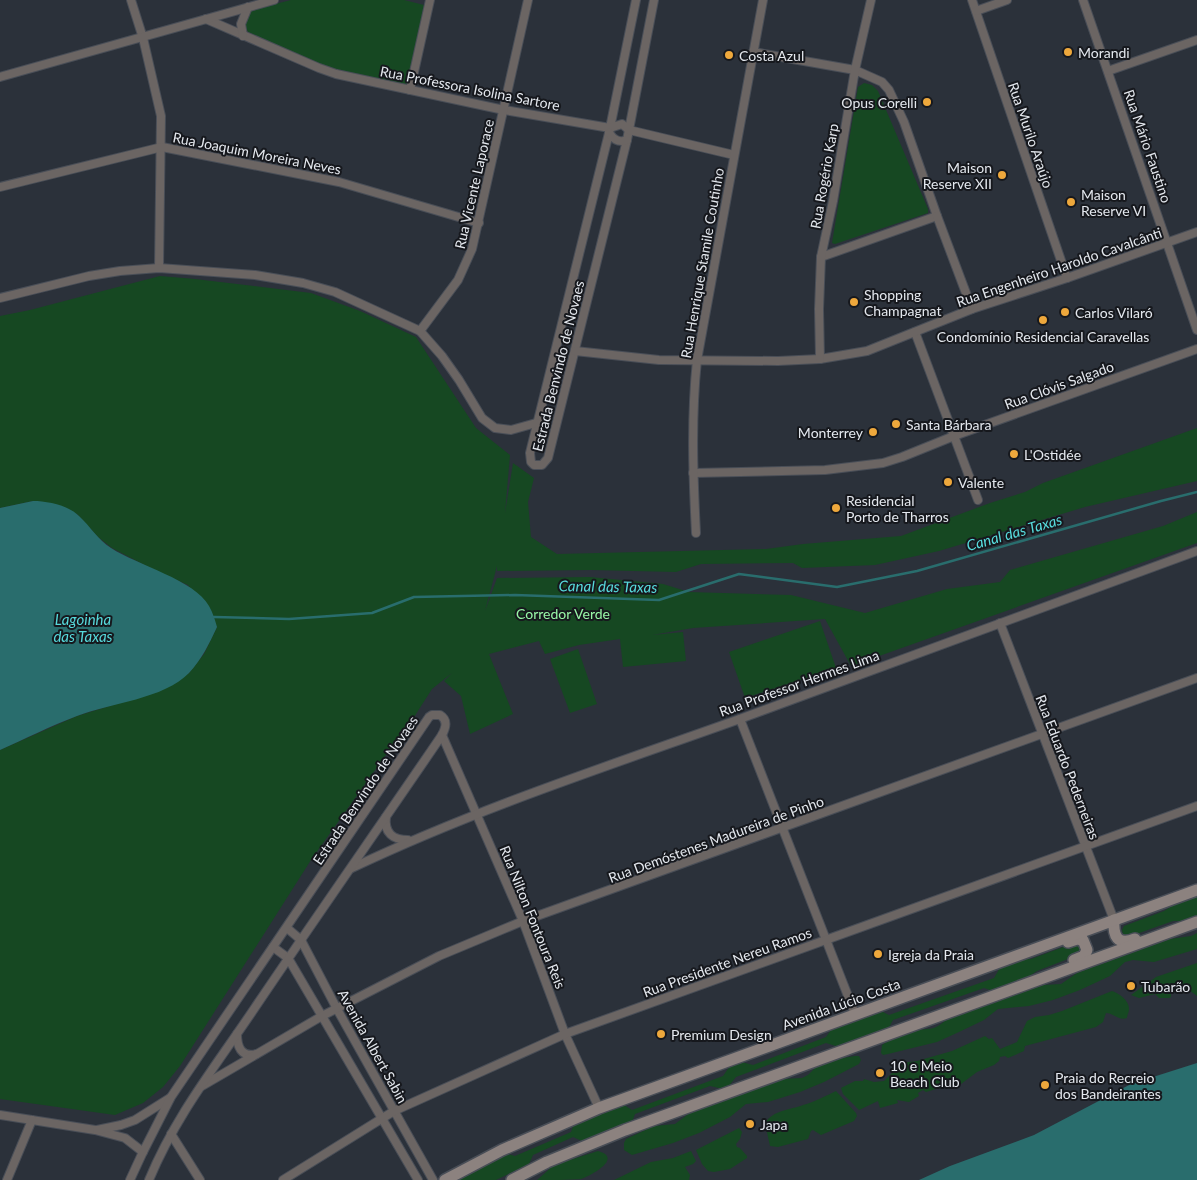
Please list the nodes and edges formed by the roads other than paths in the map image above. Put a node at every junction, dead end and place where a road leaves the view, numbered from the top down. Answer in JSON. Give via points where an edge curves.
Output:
{"nodes":[{"id":1,"x":132,"y":0,"type":"edge"},
{"id":2,"x":274,"y":0,"type":"edge"},
{"id":3,"x":430,"y":0,"type":"edge"},
{"id":4,"x":528,"y":0,"type":"edge"},
{"id":5,"x":636,"y":0,"type":"edge"},
{"id":6,"x":654,"y":0,"type":"edge"},
{"id":7,"x":763,"y":0,"type":"edge"},
{"id":8,"x":871,"y":0,"type":"edge"},
{"id":9,"x":972,"y":0,"type":"edge"},
{"id":10,"x":1007,"y":0,"type":"edge"},
{"id":11,"x":1083,"y":0,"type":"edge"},
{"id":12,"x":248,"y":7,"type":"junction"},
{"id":13,"x":976,"y":11,"type":"junction"},
{"id":14,"x":206,"y":19,"type":"junction"},
{"id":15,"x":243,"y":36,"type":"junction"},
{"id":16,"x":143,"y":38,"type":"junction"},
{"id":17,"x":1197,"y":40,"type":"edge"},
{"id":18,"x":752,"y":52,"type":"junction"},
{"id":19,"x":855,"y":70,"type":"junction"},
{"id":20,"x":1108,"y":71,"type":"junction"},
{"id":21,"x":0,"y":77,"type":"edge"},
{"id":22,"x":410,"y":90,"type":"junction"},
{"id":23,"x":504,"y":110,"type":"junction"},
{"id":24,"x":610,"y":130,"type":"junction"},
{"id":25,"x":629,"y":130,"type":"junction"},
{"id":26,"x":627,"y":140,"type":"junction"},
{"id":27,"x":162,"y":146,"type":"junction"},
{"id":28,"x":734,"y":155,"type":"junction"},
{"id":29,"x":0,"y":187,"type":"edge"},
{"id":30,"x":937,"y":216,"type":"junction"},
{"id":31,"x":479,"y":223,"type":"junction"},
{"id":32,"x":1197,"y":232,"type":"edge"},
{"id":33,"x":1168,"y":243,"type":"junction"},
{"id":34,"x":822,"y":257,"type":"junction"},
{"id":35,"x":159,"y":268,"type":"junction"},
{"id":36,"x":1067,"y":278,"type":"junction"},
{"id":37,"x":0,"y":298,"type":"edge"},
{"id":38,"x":972,"y":309,"type":"junction"},
{"id":39,"x":1197,"y":330,"type":"edge"},
{"id":40,"x":420,"y":331,"type":"junction"},
{"id":41,"x":915,"y":332,"type":"junction"},
{"id":42,"x":1197,"y":348,"type":"edge"},
{"id":43,"x":575,"y":351,"type":"junction"},
{"id":44,"x":820,"y":359,"type":"junction"},
{"id":45,"x":697,"y":360,"type":"junction"},
{"id":46,"x":536,"y":423,"type":"junction"},
{"id":47,"x":954,"y":436,"type":"junction"},
{"id":48,"x":693,"y":473,"type":"junction"},
{"id":49,"x":978,"y":500,"type":"dead end"},
{"id":50,"x":696,"y":534,"type":"dead end"},
{"id":51,"x":1197,"y":551,"type":"edge"},
{"id":52,"x":1000,"y":623,"type":"junction"},
{"id":53,"x":1197,"y":678,"type":"edge"},
{"id":54,"x":740,"y":719,"type":"junction"},
{"id":55,"x":1042,"y":734,"type":"junction"},
{"id":56,"x":442,"y":735,"type":"junction"},
{"id":57,"x":1197,"y":806,"type":"edge"},
{"id":58,"x":477,"y":813,"type":"junction"},
{"id":59,"x":386,"y":817,"type":"junction"},
{"id":60,"x":782,"y":829,"type":"junction"},
{"id":61,"x":410,"y":840,"type":"junction"},
{"id":62,"x":1085,"y":847,"type":"junction"},
{"id":63,"x":350,"y":869,"type":"junction"},
{"id":64,"x":1197,"y":890,"type":"edge"},
{"id":65,"x":1114,"y":920,"type":"junction"},
{"id":66,"x":523,"y":921,"type":"junction"},
{"id":67,"x":1197,"y":922,"type":"edge"},
{"id":68,"x":287,"y":928,"type":"junction"},
{"id":69,"x":1160,"y":935,"type":"junction"},
{"id":70,"x":827,"y":939,"type":"junction"},
{"id":71,"x":301,"y":940,"type":"junction"},
{"id":72,"x":1047,"y":945,"type":"junction"},
{"id":73,"x":273,"y":947,"type":"junction"},
{"id":74,"x":288,"y":958,"type":"junction"},
{"id":75,"x":1056,"y":972,"type":"junction"},
{"id":76,"x":337,"y":1008,"type":"junction"},
{"id":77,"x":855,"y":1014,"type":"junction"},
{"id":78,"x":322,"y":1016,"type":"junction"},
{"id":79,"x":237,"y":1034,"type":"junction"},
{"id":80,"x":565,"y":1034,"type":"junction"},
{"id":81,"x":258,"y":1054,"type":"junction"},
{"id":82,"x":198,"y":1088,"type":"junction"},
{"id":83,"x":171,"y":1098,"type":"junction"},
{"id":84,"x":599,"y":1108,"type":"junction"},
{"id":85,"x":394,"y":1111,"type":"junction"},
{"id":86,"x":0,"y":1115,"type":"edge"},
{"id":87,"x":381,"y":1118,"type":"junction"},
{"id":88,"x":32,"y":1120,"type":"junction"},
{"id":89,"x":95,"y":1130,"type":"junction"},
{"id":90,"x":171,"y":1134,"type":"junction"},
{"id":91,"x":143,"y":1152,"type":"junction"},
{"id":92,"x":7,"y":1180,"type":"edge"},
{"id":93,"x":130,"y":1180,"type":"edge"},
{"id":94,"x":149,"y":1180,"type":"edge"},
{"id":95,"x":200,"y":1180,"type":"edge"},
{"id":96,"x":283,"y":1180,"type":"edge"},
{"id":97,"x":418,"y":1180,"type":"edge"},
{"id":98,"x":433,"y":1180,"type":"edge"},
{"id":99,"x":445,"y":1180,"type":"edge"},
{"id":100,"x":512,"y":1180,"type":"edge"}],
"edges":[{"from":1,"to":16,"type":"street"},
{"from":2,"to":12,"type":"street"},
{"from":3,"to":22,"type":"street"},
{"from":4,"to":23,"type":"street","name":"Rua Vicente Laporace"},
{"from":5,"to":24,"type":"street","name":"Estrada Benvindo de Novaes"},
{"from":6,"to":25,"type":"street","name":"Estrada Benvindo de Novaes"},
{"from":7,"to":18,"type":"street","name":"Rua Henrique Stamile Coutinho"},
{"from":8,"to":19,"type":"street","name":"Rua Rogério Karp"},
{"from":9,"to":13,"type":"street","name":"Rua Murilo Araújo"},
{"from":10,"to":13,"type":"street"},
{"from":11,"to":20,"type":"street","name":"Rua Mário Faustino"},
{"from":12,"to":14,"type":"street"},
{"from":12,"to":15,"type":"street","via":[[241,24]]},
{"from":13,"to":36,"type":"street","name":"Rua Murilo Araújo"},
{"from":14,"to":15,"type":"street","name":"Rua Professora Isolina Sartore"},
{"from":14,"to":16,"type":"street"},
{"from":15,"to":22,"type":"street","name":"Rua Professora Isolina Sartore","via":[[319,68]]},
{"from":16,"to":21,"type":"street"},
{"from":16,"to":27,"type":"street","via":[[160,104]]},
{"from":17,"to":20,"type":"street"},
{"from":18,"to":19,"type":"street"},
{"from":18,"to":28,"type":"street","name":"Rua Henrique Stamile Coutinho"},
{"from":19,"to":30,"type":"street","via":[[875,77],[889,90],[904,122]]},
{"from":19,"to":34,"type":"street","name":"Rua Rogério Karp"},
{"from":20,"to":33,"type":"street","name":"Rua Mário Faustino"},
{"from":22,"to":23,"type":"street","name":"Rua Professora Isolina Sartore"},
{"from":23,"to":24,"type":"street","name":"Rua Professora Isolina Sartore"},
{"from":23,"to":31,"type":"street","name":"Rua Vicente Laporace"},
{"from":24,"to":25,"type":"street","name":"Rua Professora Isolina Sartore","via":[[622,124]]},
{"from":24,"to":26,"type":"street","via":[[614,139]]},
{"from":24,"to":46,"type":"street","name":"Estrada Benvindo de Novaes"},
{"from":25,"to":26,"type":"street","name":"Estrada Benvindo de Novaes"},
{"from":25,"to":28,"type":"street","name":"Rua Professora Isolina Sartore"},
{"from":26,"to":43,"type":"street","name":"Estrada Benvindo de Novaes"},
{"from":27,"to":29,"type":"street","name":"Rua Joaquim Moreira Neves"},
{"from":27,"to":31,"type":"street","name":"Rua Joaquim Moreira Neves","via":[[339,182]]},
{"from":27,"to":35,"type":"street"},
{"from":28,"to":45,"type":"street","name":"Rua Henrique Stamile Coutinho"},
{"from":30,"to":34,"type":"street"},
{"from":30,"to":38,"type":"street"},
{"from":31,"to":40,"type":"street","name":"Rua Vicente Laporace","via":[[466,266]]},
{"from":32,"to":33,"type":"street","name":"Rua Engenheiro Haroldo Cavalcânti"},
{"from":33,"to":36,"type":"street","name":"Rua Engenheiro Haroldo Cavalcânti"},
{"from":33,"to":39,"type":"street","name":"Rua Mário Faustino"},
{"from":34,"to":44,"type":"street","name":"Rua Rogério Karp"},
{"from":35,"to":37,"type":"street","via":[[89,276]]},
{"from":35,"to":40,"type":"street","via":[[255,275],[303,283],[335,292]]},
{"from":36,"to":38,"type":"street","name":"Rua Engenheiro Haroldo Cavalcânti"},
{"from":38,"to":41,"type":"street","name":"Rua Engenheiro Haroldo Cavalcânti"},
{"from":40,"to":46,"type":"street","via":[[442,356],[488,423],[502,430]]},
{"from":41,"to":44,"type":"street","name":"Rua Engenheiro Haroldo Cavalcânti","via":[[867,351]]},
{"from":41,"to":47,"type":"street"},
{"from":42,"to":47,"type":"street","name":"Rua Clóvis Salgado"},
{"from":43,"to":45,"type":"street","name":"Rua Engenheiro Haroldo Cavalcânti","via":[[659,360]]},
{"from":43,"to":46,"type":"street","name":"Estrada Benvindo de Novaes","via":[[548,458],[538,466],[529,458]]},
{"from":44,"to":45,"type":"street","name":"Rua Engenheiro Haroldo Cavalcânti"},
{"from":45,"to":48,"type":"street","name":"Rua Henrique Stamile Coutinho"},
{"from":47,"to":48,"type":"street","name":"Rua Clóvis Salgado","via":[[902,457],[847,468]]},
{"from":47,"to":49,"type":"street"},
{"from":48,"to":50,"type":"street","name":"Rua Henrique Stamile Coutinho"},
{"from":51,"to":52,"type":"street","name":"Rua Professor Hermes Lima"},
{"from":52,"to":54,"type":"street","name":"Rua Professor Hermes Lima"},
{"from":52,"to":55,"type":"street","name":"Rua Eduardo Pederneiras"},
{"from":53,"to":55,"type":"street","name":"Rua Demóstenes Madureira de Pinho"},
{"from":54,"to":58,"type":"street","name":"Rua Professor Hermes Lima"},
{"from":54,"to":60,"type":"street"},
{"from":55,"to":60,"type":"street","name":"Rua Demóstenes Madureira de Pinho"},
{"from":55,"to":62,"type":"street","name":"Rua Eduardo Pederneiras"},
{"from":56,"to":58,"type":"street","name":"Rua Nilton Fontoura Reis"},
{"from":56,"to":59,"type":"street"},
{"from":56,"to":68,"type":"street","name":"Estrada Benvindo de Novaes","via":[[445,720],[440,715],[432,715]]},
{"from":57,"to":62,"type":"street","name":"Rua Presidente Nereu Ramos"},
{"from":58,"to":61,"type":"street","name":"Rua Professor Hermes Lima"},
{"from":58,"to":66,"type":"street","name":"Rua Nilton Fontoura Reis"},
{"from":59,"to":61,"type":"street","via":[[390,836]]},
{"from":59,"to":63,"type":"street"},
{"from":60,"to":66,"type":"street","name":"Rua Demóstenes Madureira de Pinho"},
{"from":60,"to":70,"type":"street"},
{"from":61,"to":63,"type":"street","name":"Rua Professor Hermes Lima"},
{"from":62,"to":65,"type":"street","name":"Rua Eduardo Pederneiras"},
{"from":62,"to":70,"type":"street","name":"Rua Presidente Nereu Ramos"},
{"from":63,"to":71,"type":"street"},
{"from":64,"to":65,"type":"main road","name":"Avenida Lúcio Costa"},
{"from":65,"to":69,"type":"main road","via":[[1113,929],[1119,940],[1127,942],[1148,934]]},
{"from":65,"to":72,"type":"main road","name":"Avenida Lúcio Costa"},
{"from":66,"to":76,"type":"street","name":"Rua Demóstenes Madureira de Pinho","via":[[439,956]]},
{"from":66,"to":80,"type":"street","name":"Rua Nilton Fontoura Reis"},
{"from":67,"to":69,"type":"main road"},
{"from":68,"to":71,"type":"street","name":"Avenida Albert Sabin"},
{"from":68,"to":73,"type":"street","name":"Estrada Benvindo de Novaes"},
{"from":69,"to":75,"type":"main road"},
{"from":70,"to":77,"type":"street"},
{"from":70,"to":80,"type":"street","name":"Rua Presidente Nereu Ramos"},
{"from":71,"to":74,"type":"street"},
{"from":71,"to":76,"type":"street","name":"Avenida Albert Sabin"},
{"from":72,"to":75,"type":"main road","via":[[1056,946],[1077,939],[1083,940],[1086,946],[1084,956],[1063,964]]},
{"from":72,"to":77,"type":"main road","name":"Avenida Lúcio Costa"},
{"from":73,"to":74,"type":"street","name":"Avenida Albert Sabin"},
{"from":73,"to":83,"type":"street","name":"Estrada Benvindo de Novaes"},
{"from":74,"to":78,"type":"street","name":"Avenida Albert Sabin"},
{"from":74,"to":79,"type":"street"},
{"from":75,"to":100,"type":"main road","via":[[625,1130]]},
{"from":76,"to":78,"type":"street","name":"Rua Demóstenes Madureira de Pinho"},
{"from":76,"to":85,"type":"street","name":"Avenida Albert Sabin"},
{"from":77,"to":84,"type":"main road","name":"Avenida Lúcio Costa"},
{"from":78,"to":81,"type":"street","name":"Rua Demóstenes Madureira de Pinho"},
{"from":78,"to":87,"type":"street","name":"Avenida Albert Sabin"},
{"from":79,"to":81,"type":"street","via":[[237,1043],[244,1054]]},
{"from":79,"to":82,"type":"street"},
{"from":80,"to":84,"type":"street","name":"Rua Nilton Fontoura Reis"},
{"from":80,"to":85,"type":"street","name":"Rua Presidente Nereu Ramos"},
{"from":81,"to":82,"type":"street","name":"Rua Demóstenes Madureira de Pinho"},
{"from":82,"to":90,"type":"street"},
{"from":83,"to":89,"type":"street","via":[[136,1120]]},
{"from":83,"to":91,"type":"street","name":"Estrada Benvindo de Novaes"},
{"from":84,"to":99,"type":"main road","name":"Avenida Lúcio Costa","via":[[502,1150]]},
{"from":85,"to":87,"type":"street","name":"Rua Presidente Nereu Ramos"},
{"from":85,"to":98,"type":"street","name":"Avenida Albert Sabin"},
{"from":86,"to":88,"type":"street"},
{"from":87,"to":96,"type":"street","name":"Rua Presidente Nereu Ramos"},
{"from":87,"to":97,"type":"street","name":"Avenida Albert Sabin"},
{"from":88,"to":89,"type":"street"},
{"from":88,"to":92,"type":"street"},
{"from":89,"to":91,"type":"street","via":[[125,1138]]},
{"from":90,"to":94,"type":"street"},
{"from":90,"to":95,"type":"street"},
{"from":91,"to":93,"type":"street","name":"Estrada Benvindo de Novaes"}]}
